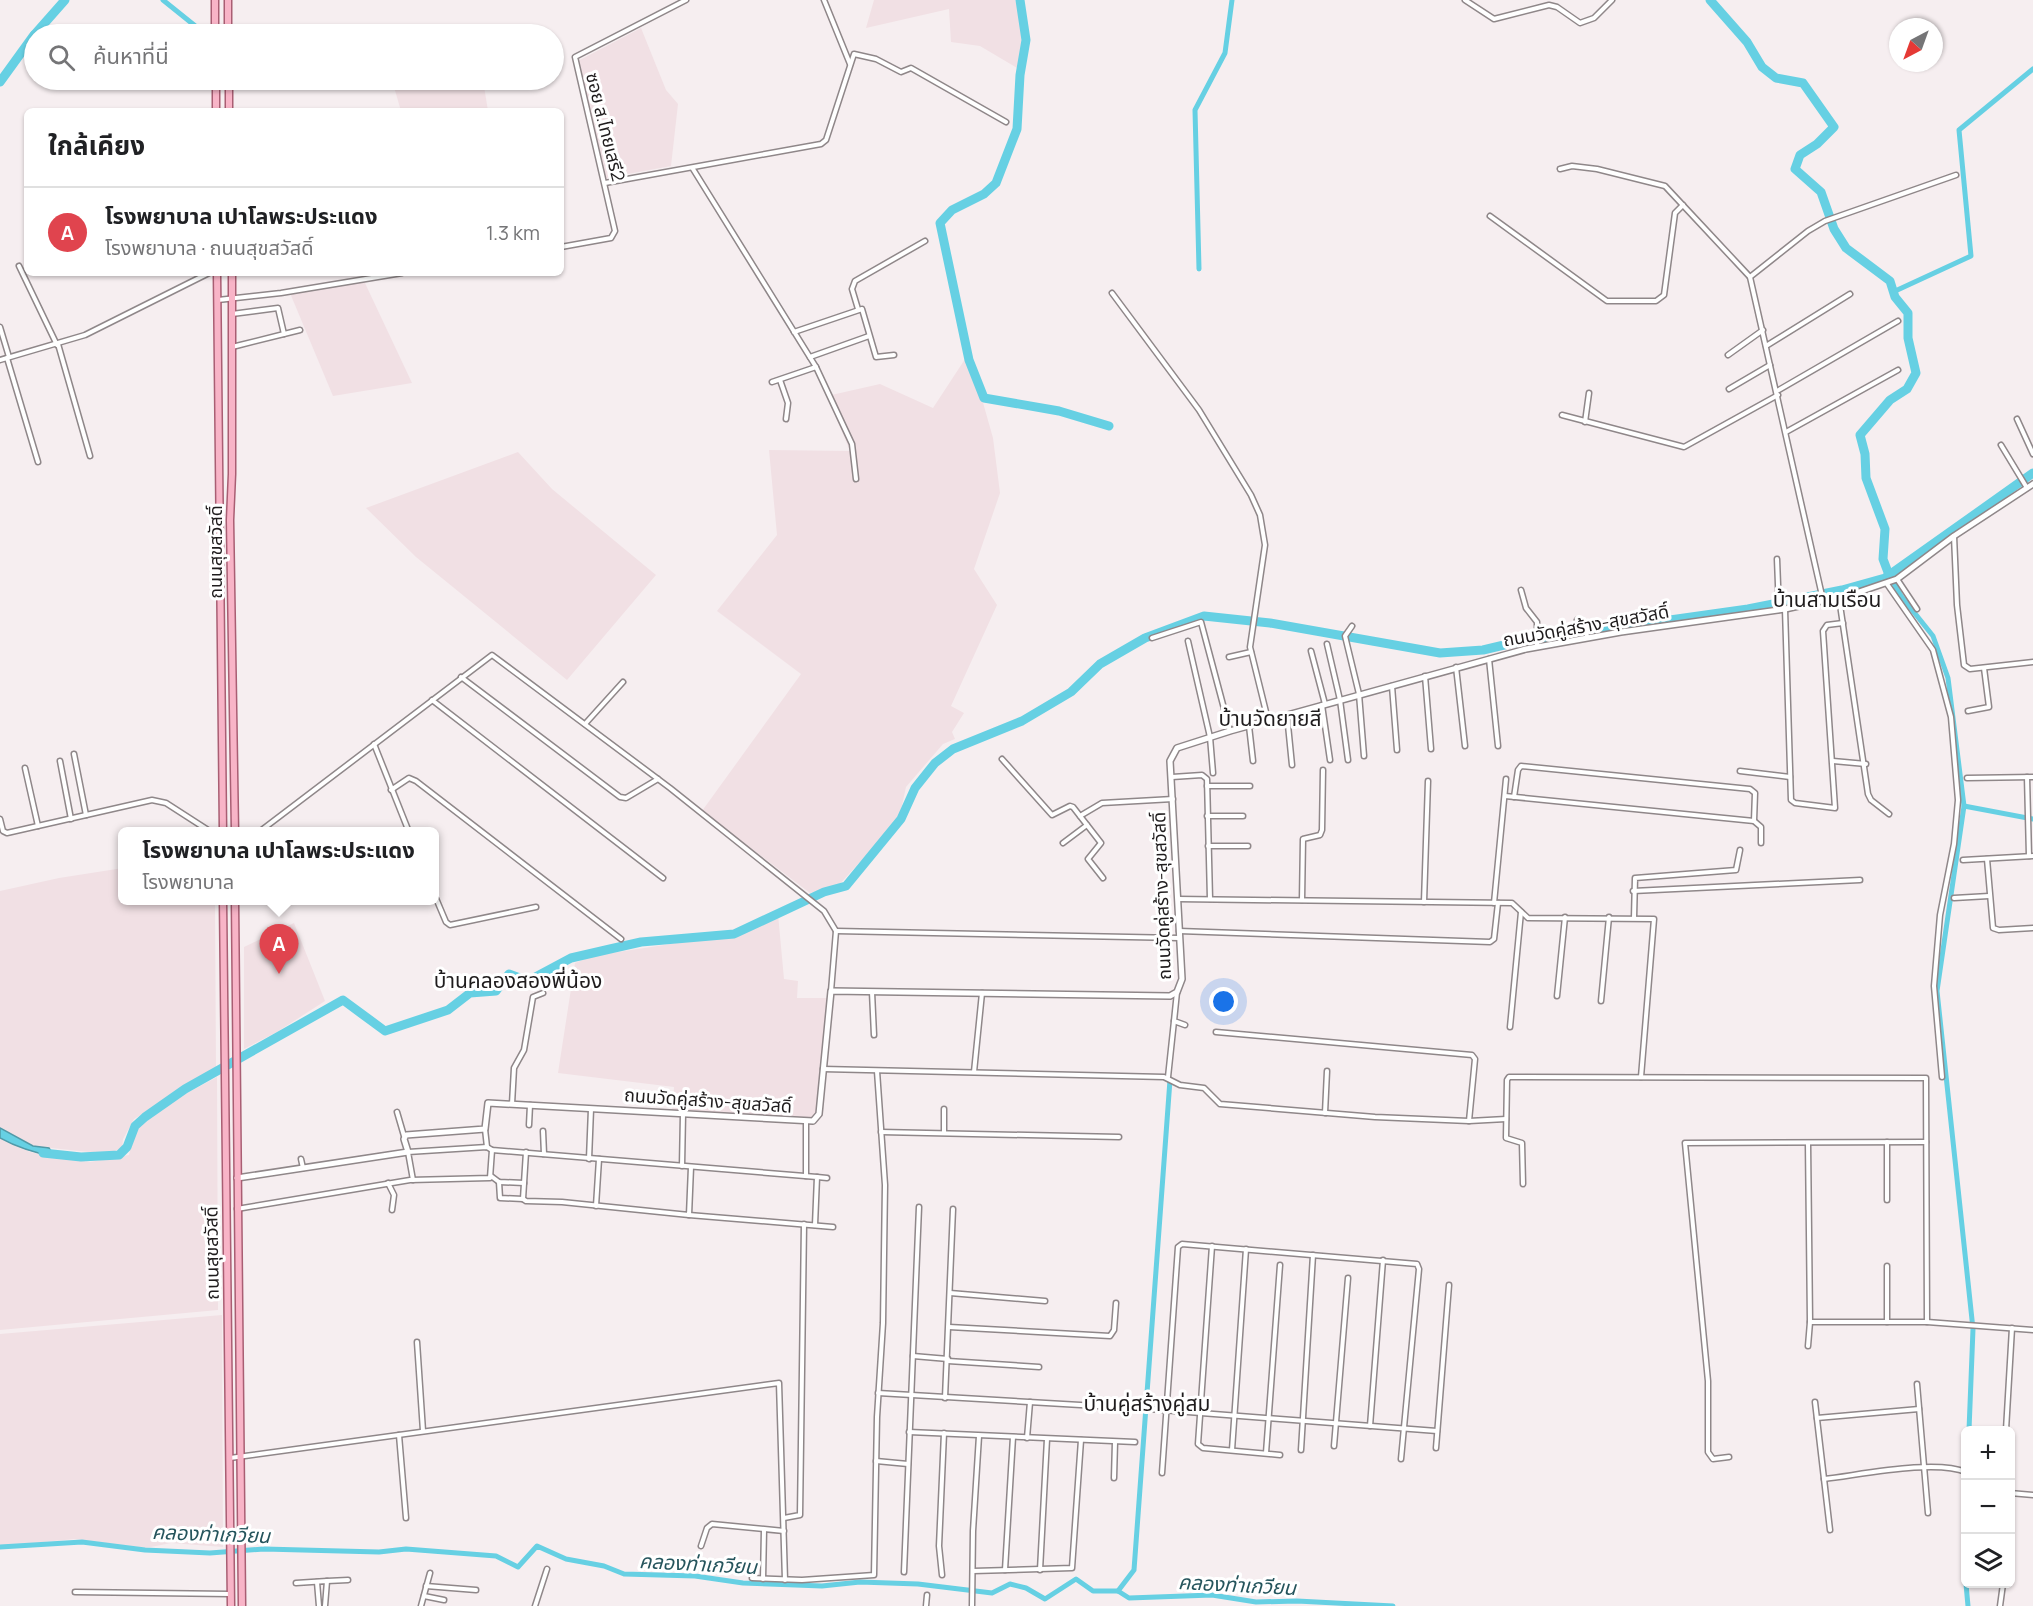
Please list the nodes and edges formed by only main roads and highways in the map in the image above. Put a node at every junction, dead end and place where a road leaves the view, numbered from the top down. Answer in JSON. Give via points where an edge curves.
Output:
{"nodes":[{"id":1,"x":215,"y":0,"type":"edge"},
{"id":2,"x":228,"y":0,"type":"edge"},
{"id":3,"x":215,"y":24,"type":"edge"},
{"id":4,"x":228,"y":24,"type":"edge"},
{"id":5,"x":216,"y":90,"type":"edge"},
{"id":6,"x":229,"y":90,"type":"edge"},
{"id":7,"x":216,"y":108,"type":"edge"},
{"id":8,"x":229,"y":108,"type":"edge"},
{"id":9,"x":218,"y":276,"type":"edge"},
{"id":10,"x":232,"y":276,"type":"edge"},
{"id":11,"x":224,"y":827,"type":"edge"},
{"id":12,"x":235,"y":827,"type":"edge"},
{"id":13,"x":223,"y":905,"type":"edge"},
{"id":14,"x":235,"y":905,"type":"edge"},
{"id":15,"x":231,"y":1606,"type":"edge"},
{"id":16,"x":242,"y":1606,"type":"edge"}],
"edges":[{"from":1,"to":3,"type":"main road"},
{"from":2,"to":4,"type":"main road"},
{"from":5,"to":7,"type":"main road"},
{"from":6,"to":8,"type":"main road"},
{"from":9,"to":11,"type":"main road","name":"ถนนสุขสวัสดิ์"},
{"from":10,"to":12,"type":"main road","name":"ถนนสุขสวัสดิ์","via":[[230,520]]},
{"from":13,"to":15,"type":"main road","name":"ถนนสุขสวัสดิ์"},
{"from":14,"to":16,"type":"main road","name":"ถนนสุขสวัสดิ์"}]}
